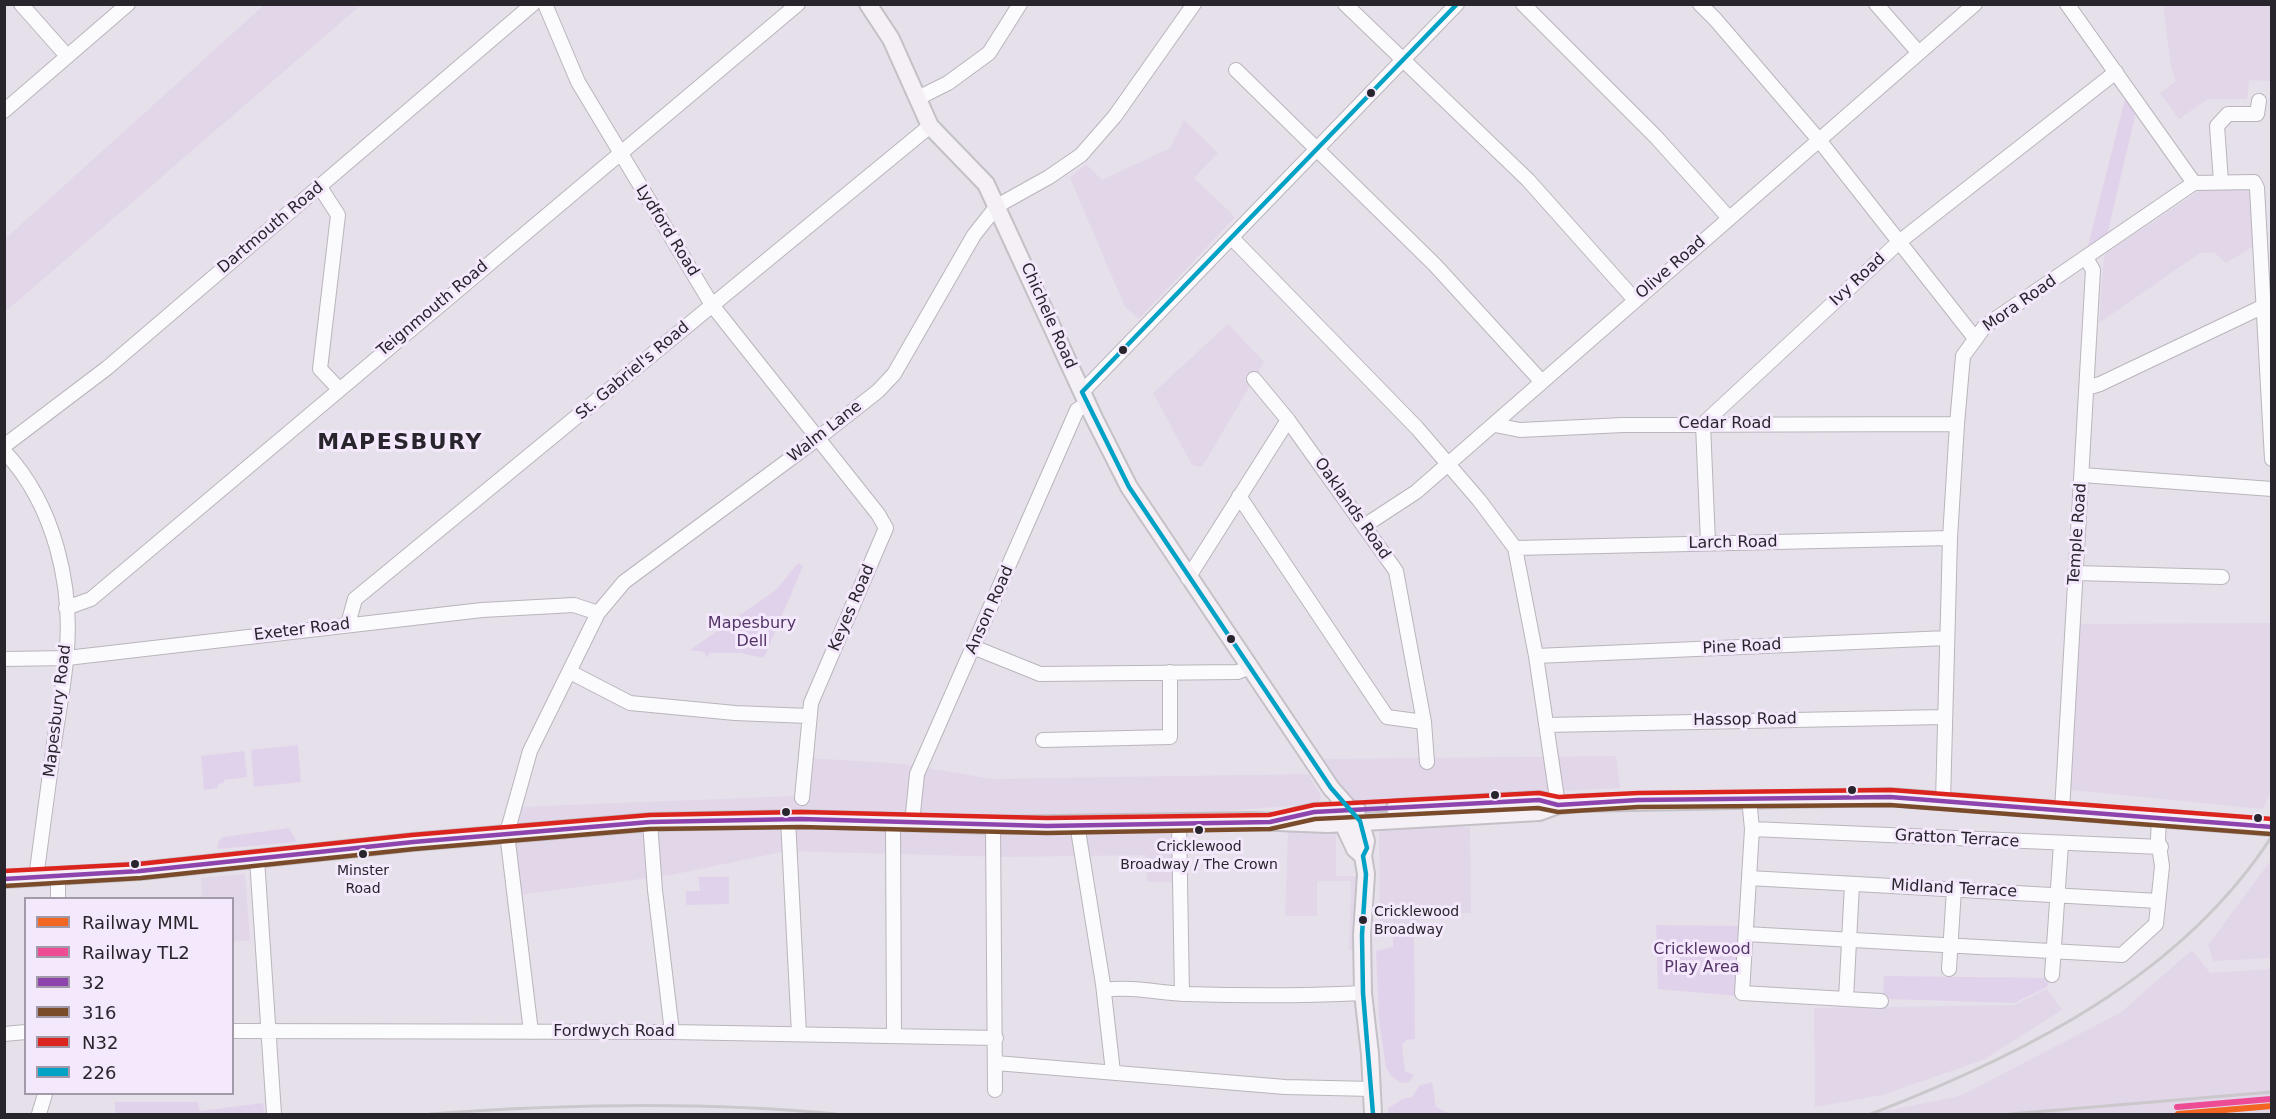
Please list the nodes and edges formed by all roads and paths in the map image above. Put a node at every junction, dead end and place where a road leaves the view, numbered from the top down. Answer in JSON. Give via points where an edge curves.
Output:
{"nodes":[{"id":1,"x":21,"y":4,"type":"edge"},
{"id":2,"x":128,"y":4,"type":"edge"},
{"id":3,"x":533,"y":4,"type":"edge"},
{"id":4,"x":544,"y":4,"type":"edge"},
{"id":5,"x":798,"y":4,"type":"edge"},
{"id":6,"x":868,"y":4,"type":"edge"},
{"id":7,"x":1020,"y":4,"type":"edge"},
{"id":8,"x":1194,"y":4,"type":"edge"},
{"id":9,"x":1345,"y":4,"type":"edge"},
{"id":10,"x":1457,"y":4,"type":"edge"},
{"id":11,"x":1523,"y":4,"type":"edge"},
{"id":12,"x":1700,"y":4,"type":"edge"},
{"id":13,"x":1876,"y":4,"type":"edge"},
{"id":14,"x":1975,"y":4,"type":"edge"},
{"id":15,"x":2067,"y":4,"type":"edge"},
{"id":16,"x":1919,"y":53,"type":"junction"},
{"id":17,"x":67,"y":56,"type":"junction"},
{"id":18,"x":1404,"y":60,"type":"junction"},
{"id":19,"x":1236,"y":70,"type":"dead end"},
{"id":20,"x":2116,"y":72,"type":"junction"},
{"id":21,"x":918,"y":98,"type":"junction"},
{"id":22,"x":2259,"y":100,"type":"dead end"},
{"id":23,"x":4,"y":111,"type":"edge"},
{"id":24,"x":930,"y":126,"type":"junction"},
{"id":25,"x":1819,"y":140,"type":"junction"},
{"id":26,"x":1318,"y":148,"type":"junction"},
{"id":27,"x":619,"y":153,"type":"junction"},
{"id":28,"x":2221,"y":182,"type":"junction"},
{"id":29,"x":2194,"y":183,"type":"junction"},
{"id":30,"x":320,"y":187,"type":"junction"},
{"id":31,"x":997,"y":206,"type":"junction"},
{"id":32,"x":1729,"y":218,"type":"junction"},
{"id":33,"x":1232,"y":238,"type":"junction"},
{"id":34,"x":1899,"y":242,"type":"junction"},
{"id":35,"x":2086,"y":258,"type":"junction"},
{"id":36,"x":1635,"y":300,"type":"junction"},
{"id":37,"x":712,"y":305,"type":"junction"},
{"id":38,"x":2264,"y":306,"type":"junction"},
{"id":39,"x":1974,"y":337,"type":"junction"},
{"id":40,"x":1254,"y":379,"type":"dead end"},
{"id":41,"x":1542,"y":382,"type":"junction"},
{"id":42,"x":2087,"y":388,"type":"junction"},
{"id":43,"x":339,"y":389,"type":"junction"},
{"id":44,"x":1085,"y":398,"type":"junction"},
{"id":45,"x":1288,"y":420,"type":"junction"},
{"id":46,"x":1703,"y":424,"type":"junction"},
{"id":47,"x":1957,"y":424,"type":"junction"},
{"id":48,"x":1495,"y":425,"type":"junction"},
{"id":49,"x":817,"y":439,"type":"junction"},
{"id":50,"x":4,"y":446,"type":"edge"},
{"id":51,"x":4,"y":451,"type":"edge"},
{"id":52,"x":2271,"y":459,"type":"edge"},
{"id":53,"x":1448,"y":465,"type":"junction"},
{"id":54,"x":2082,"y":475,"type":"junction"},
{"id":55,"x":2271,"y":489,"type":"edge"},
{"id":56,"x":1239,"y":496,"type":"junction"},
{"id":57,"x":1364,"y":526,"type":"junction"},
{"id":58,"x":1950,"y":538,"type":"junction"},
{"id":59,"x":1708,"y":543,"type":"junction"},
{"id":60,"x":1515,"y":548,"type":"junction"},
{"id":61,"x":2076,"y":573,"type":"junction"},
{"id":62,"x":2222,"y":577,"type":"dead end"},
{"id":63,"x":1188,"y":579,"type":"junction"},
{"id":64,"x":66,"y":608,"type":"junction"},
{"id":65,"x":598,"y":613,"type":"junction"},
{"id":66,"x":348,"y":624,"type":"junction"},
{"id":67,"x":1947,"y":638,"type":"junction"},
{"id":68,"x":974,"y":647,"type":"junction"},
{"id":69,"x":1536,"y":656,"type":"junction"},
{"id":70,"x":67,"y":658,"type":"junction"},
{"id":71,"x":4,"y":659,"type":"edge"},
{"id":72,"x":1249,"y":667,"type":"junction"},
{"id":73,"x":570,"y":672,"type":"junction"},
{"id":74,"x":1170,"y":672,"type":"junction"},
{"id":75,"x":808,"y":716,"type":"junction"},
{"id":76,"x":1944,"y":717,"type":"junction"},
{"id":77,"x":1424,"y":722,"type":"junction"},
{"id":78,"x":1546,"y":724,"type":"junction"},
{"id":79,"x":1043,"y":740,"type":"dead end"},
{"id":80,"x":1427,"y":762,"type":"dead end"},
{"id":81,"x":802,"y":798,"type":"dead end"},
{"id":82,"x":1749,"y":798,"type":"junction"},
{"id":83,"x":1943,"y":801,"type":"junction"},
{"id":84,"x":1558,"y":805,"type":"junction"},
{"id":85,"x":2062,"y":811,"type":"junction"},
{"id":86,"x":1348,"y":816,"type":"junction"},
{"id":87,"x":2159,"y":818,"type":"junction"},
{"id":88,"x":788,"y":819,"type":"junction"},
{"id":89,"x":650,"y":822,"type":"junction"},
{"id":90,"x":893,"y":822,"type":"junction"},
{"id":91,"x":1179,"y":822,"type":"junction"},
{"id":92,"x":912,"y":823,"type":"junction"},
{"id":93,"x":1077,"y":824,"type":"junction"},
{"id":94,"x":993,"y":825,"type":"junction"},
{"id":95,"x":2271,"y":827,"type":"edge"},
{"id":96,"x":1752,"y":829,"type":"junction"},
{"id":97,"x":507,"y":833,"type":"junction"},
{"id":98,"x":2061,"y":844,"type":"junction"},
{"id":99,"x":2162,"y":847,"type":"junction"},
{"id":100,"x":257,"y":859,"type":"junction"},
{"id":101,"x":58,"y":877,"type":"junction"},
{"id":102,"x":36,"y":878,"type":"junction"},
{"id":103,"x":1749,"y":878,"type":"junction"},
{"id":104,"x":4,"y":879,"type":"edge"},
{"id":105,"x":1852,"y":884,"type":"junction"},
{"id":106,"x":1954,"y":889,"type":"junction"},
{"id":107,"x":2058,"y":895,"type":"junction"},
{"id":108,"x":58,"y":897,"type":"edge"},
{"id":109,"x":2158,"y":901,"type":"junction"},
{"id":110,"x":1746,"y":934,"type":"junction"},
{"id":111,"x":1849,"y":939,"type":"junction"},
{"id":112,"x":1951,"y":946,"type":"junction"},
{"id":113,"x":2054,"y":951,"type":"junction"},
{"id":114,"x":1949,"y":969,"type":"dead end"},
{"id":115,"x":2052,"y":975,"type":"dead end"},
{"id":116,"x":1104,"y":990,"type":"junction"},
{"id":117,"x":1363,"y":993,"type":"junction"},
{"id":118,"x":1182,"y":994,"type":"junction"},
{"id":119,"x":1846,"y":999,"type":"junction"},
{"id":120,"x":1881,"y":1001,"type":"dead end"},
{"id":121,"x":234,"y":1031,"type":"edge"},
{"id":122,"x":270,"y":1031,"type":"junction"},
{"id":123,"x":24,"y":1032,"type":"edge"},
{"id":124,"x":531,"y":1032,"type":"junction"},
{"id":125,"x":672,"y":1032,"type":"junction"},
{"id":126,"x":4,"y":1034,"type":"edge"},
{"id":127,"x":799,"y":1034,"type":"junction"},
{"id":128,"x":894,"y":1035,"type":"junction"},
{"id":129,"x":996,"y":1038,"type":"junction"},
{"id":130,"x":996,"y":1063,"type":"junction"},
{"id":131,"x":1113,"y":1072,"type":"junction"},
{"id":132,"x":1372,"y":1089,"type":"junction"},
{"id":133,"x":995,"y":1090,"type":"dead end"},
{"id":134,"x":45,"y":1095,"type":"edge"},
{"id":135,"x":39,"y":1114,"type":"edge"},
{"id":136,"x":274,"y":1114,"type":"edge"},
{"id":137,"x":1373,"y":1114,"type":"edge"}],
"edges":[{"from":1,"to":17,"type":"street"},
{"from":2,"to":17,"type":"street"},
{"from":3,"to":30,"type":"street","name":"Dartmouth Road"},
{"from":4,"to":27,"type":"street","name":"Lydford Road","via":[[578,82]]},
{"from":5,"to":27,"type":"street","name":"Teignmouth Road"},
{"from":6,"to":21,"type":"main road","via":[[891,39]]},
{"from":7,"to":21,"type":"street","via":[[989,54],[948,83]]},
{"from":8,"to":31,"type":"street","via":[[1115,116],[1082,155]]},
{"from":9,"to":18,"type":"street"},
{"from":10,"to":18,"type":"street","name":"Anson Road"},
{"from":11,"to":32,"type":"street","via":[[1649,129]]},
{"from":12,"to":25,"type":"street"},
{"from":13,"to":16,"type":"street"},
{"from":14,"to":16,"type":"street","name":"Olive Road"},
{"from":15,"to":20,"type":"street"},
{"from":16,"to":25,"type":"street","name":"Olive Road"},
{"from":17,"to":23,"type":"street"},
{"from":18,"to":26,"type":"street","name":"Anson Road"},
{"from":18,"to":36,"type":"street","via":[[1528,180]]},
{"from":19,"to":26,"type":"street"},
{"from":20,"to":29,"type":"street"},
{"from":20,"to":34,"type":"street","name":"Ivy Road"},
{"from":21,"to":24,"type":"main road"},
{"from":22,"to":28,"type":"street","via":[[2257,114],[2229,114],[2217,126]]},
{"from":24,"to":31,"type":"main road","via":[[978,172]]},
{"from":24,"to":37,"type":"street","name":"St. Gabriel's Road"},
{"from":25,"to":32,"type":"street","name":"Olive Road"},
{"from":25,"to":34,"type":"street"},
{"from":26,"to":33,"type":"street","name":"Anson Road"},
{"from":26,"to":41,"type":"street","via":[[1436,265]]},
{"from":27,"to":37,"type":"street","name":"Lydford Road"},
{"from":27,"to":43,"type":"street","name":"Teignmouth Road"},
{"from":28,"to":29,"type":"street"},
{"from":28,"to":38,"type":"street","via":[[2254,182],[2258,189]]},
{"from":29,"to":35,"type":"street","name":"Mora Road"},
{"from":30,"to":43,"type":"street","via":[[338,215],[320,369]]},
{"from":30,"to":50,"type":"street","name":"Dartmouth Road","via":[[107,368]]},
{"from":31,"to":44,"type":"main road","name":"Chichele Road"},
{"from":31,"to":49,"type":"street","name":"Walm Lane","via":[[974,235],[894,374]]},
{"from":32,"to":36,"type":"street","name":"Olive Road"},
{"from":33,"to":44,"type":"street","name":"Anson Road"},
{"from":33,"to":53,"type":"street","via":[[1417,428]]},
{"from":34,"to":39,"type":"street"},
{"from":34,"to":46,"type":"street","name":"Ivy Road"},
{"from":35,"to":39,"type":"street","name":"Mora Road","via":[[1984,326]]},
{"from":35,"to":42,"type":"street","name":"Temple Road","via":[[2093,270]]},
{"from":36,"to":41,"type":"street","name":"Olive Road"},
{"from":37,"to":49,"type":"street","name":"Lydford Road"},
{"from":37,"to":66,"type":"street","name":"St. Gabriel's Road","via":[[355,599]]},
{"from":38,"to":42,"type":"street"},
{"from":38,"to":52,"type":"street"},
{"from":39,"to":47,"type":"street","name":"Mora Road","via":[[1963,356]]},
{"from":40,"to":45,"type":"street","name":"Oaklands Road"},
{"from":41,"to":48,"type":"street","name":"Olive Road"},
{"from":42,"to":54,"type":"street","name":"Temple Road"},
{"from":43,"to":64,"type":"street","name":"Teignmouth Road","via":[[91,599]]},
{"from":44,"to":63,"type":"main road","name":"Chichele Road","via":[[1130,487]]},
{"from":44,"to":68,"type":"street","name":"Anson Road"},
{"from":45,"to":56,"type":"street"},
{"from":45,"to":57,"type":"street","name":"Oaklands Road"},
{"from":46,"to":47,"type":"street","name":"Cedar Road"},
{"from":46,"to":48,"type":"street","name":"Cedar Road","via":[[1520,430]]},
{"from":46,"to":59,"type":"street"},
{"from":47,"to":58,"type":"street","name":"Mora Road"},
{"from":48,"to":53,"type":"street","name":"Olive Road"},
{"from":49,"to":65,"type":"street","name":"Walm Lane","via":[[624,582]]},
{"from":49,"to":75,"type":"street","name":"Keyes Road","via":[[886,528]]},
{"from":51,"to":64,"type":"street","name":"Mapesbury Road","via":[[37,494],[51,526]]},
{"from":53,"to":57,"type":"street","name":"Olive Road","via":[[1416,492]]},
{"from":53,"to":60,"type":"street"},
{"from":54,"to":55,"type":"street"},
{"from":54,"to":61,"type":"street","name":"Temple Road"},
{"from":56,"to":63,"type":"street"},
{"from":56,"to":77,"type":"street","via":[[1387,717]]},
{"from":57,"to":77,"type":"street","name":"Oaklands Road","via":[[1396,571]]},
{"from":58,"to":59,"type":"street","name":"Larch Road"},
{"from":58,"to":67,"type":"street","name":"Mora Road"},
{"from":59,"to":60,"type":"street","name":"Larch Road"},
{"from":60,"to":69,"type":"street"},
{"from":61,"to":62,"type":"street"},
{"from":61,"to":85,"type":"street","name":"Temple Road"},
{"from":63,"to":72,"type":"main road","name":"Chichele Road"},
{"from":64,"to":70,"type":"street","name":"Mapesbury Road"},
{"from":65,"to":66,"type":"street","name":"Exeter Road","via":[[574,605]]},
{"from":65,"to":73,"type":"street","name":"Walm Lane"},
{"from":66,"to":70,"type":"street","name":"Exeter Road"},
{"from":67,"to":69,"type":"street","name":"Pine Road"},
{"from":67,"to":76,"type":"street","name":"Mora Road"},
{"from":68,"to":74,"type":"street","via":[[1040,674]]},
{"from":68,"to":92,"type":"street","name":"Anson Road","via":[[917,774]]},
{"from":69,"to":78,"type":"street"},
{"from":70,"to":71,"type":"street","name":"Exeter Road"},
{"from":70,"to":102,"type":"street","name":"Mapesbury Road"},
{"from":72,"to":74,"type":"street","via":[[1238,672]]},
{"from":72,"to":86,"type":"main road","name":"Chichele Road","via":[[1331,789],[1329,796]]},
{"from":73,"to":75,"type":"street","via":[[630,703]]},
{"from":73,"to":97,"type":"street","name":"Walm Lane","via":[[530,751]]},
{"from":74,"to":79,"type":"street","via":[[1170,737]]},
{"from":75,"to":81,"type":"street","name":"Keyes Road"},
{"from":76,"to":78,"type":"street","name":"Hassop Road"},
{"from":76,"to":83,"type":"street","name":"Mora Road"},
{"from":77,"to":80,"type":"street","name":"Oaklands Road"},
{"from":78,"to":84,"type":"street"},
{"from":82,"to":83,"type":"main road"},
{"from":82,"to":84,"type":"main road"},
{"from":82,"to":96,"type":"street"},
{"from":83,"to":85,"type":"main road"},
{"from":84,"to":86,"type":"main road","via":[[1539,800]]},
{"from":85,"to":87,"type":"main road"},
{"from":86,"to":91,"type":"main road","via":[[1270,822]]},
{"from":86,"to":117,"type":"main road","name":"Chichele Road","via":[[1355,849],[1363,856],[1366,874]]},
{"from":87,"to":95,"type":"main road"},
{"from":87,"to":99,"type":"street","via":[[2158,838]]},
{"from":88,"to":89,"type":"main road"},
{"from":88,"to":90,"type":"main road"},
{"from":88,"to":127,"type":"street"},
{"from":89,"to":97,"type":"main road"},
{"from":89,"to":125,"type":"street"},
{"from":90,"to":92,"type":"main road"},
{"from":90,"to":128,"type":"street"},
{"from":91,"to":93,"type":"main road"},
{"from":91,"to":118,"type":"street"},
{"from":92,"to":94,"type":"main road"},
{"from":93,"to":94,"type":"main road"},
{"from":93,"to":116,"type":"street"},
{"from":94,"to":129,"type":"street"},
{"from":96,"to":98,"type":"street","name":"Gratton Terrace"},
{"from":96,"to":103,"type":"street"},
{"from":97,"to":100,"type":"main road"},
{"from":97,"to":124,"type":"street"},
{"from":98,"to":99,"type":"street","name":"Gratton Terrace"},
{"from":98,"to":107,"type":"street"},
{"from":99,"to":109,"type":"street"},
{"from":100,"to":101,"type":"main road"},
{"from":100,"to":122,"type":"street"},
{"from":101,"to":102,"type":"main road"},
{"from":101,"to":108,"type":"street"},
{"from":102,"to":104,"type":"main road"},
{"from":103,"to":105,"type":"street","name":"Midland Terrace"},
{"from":103,"to":110,"type":"street"},
{"from":105,"to":106,"type":"street","name":"Midland Terrace"},
{"from":105,"to":111,"type":"street"},
{"from":106,"to":107,"type":"street","name":"Midland Terrace"},
{"from":106,"to":112,"type":"street"},
{"from":107,"to":109,"type":"street","name":"Midland Terrace"},
{"from":107,"to":113,"type":"street"},
{"from":109,"to":113,"type":"street","via":[[2156,924],[2122,955]]},
{"from":110,"to":111,"type":"street"},
{"from":110,"to":119,"type":"street","via":[[1742,993]]},
{"from":111,"to":112,"type":"street"},
{"from":111,"to":119,"type":"street"},
{"from":112,"to":113,"type":"street"},
{"from":112,"to":114,"type":"street"},
{"from":113,"to":115,"type":"street"},
{"from":116,"to":118,"type":"street"},
{"from":116,"to":131,"type":"street"},
{"from":117,"to":118,"type":"street"},
{"from":117,"to":132,"type":"main road"},
{"from":119,"to":120,"type":"street"},
{"from":121,"to":122,"type":"street","name":"Fordwych Road"},
{"from":122,"to":124,"type":"street","name":"Fordwych Road"},
{"from":122,"to":136,"type":"street"},
{"from":123,"to":126,"type":"street"},
{"from":124,"to":125,"type":"street","name":"Fordwych Road"},
{"from":125,"to":127,"type":"street","name":"Fordwych Road"},
{"from":127,"to":128,"type":"street","name":"Fordwych Road"},
{"from":128,"to":129,"type":"street","name":"Fordwych Road"},
{"from":129,"to":130,"type":"street"},
{"from":130,"to":131,"type":"street"},
{"from":130,"to":133,"type":"street"},
{"from":131,"to":132,"type":"street","via":[[1285,1088]]},
{"from":132,"to":137,"type":"main road"},
{"from":134,"to":135,"type":"street"}]}
